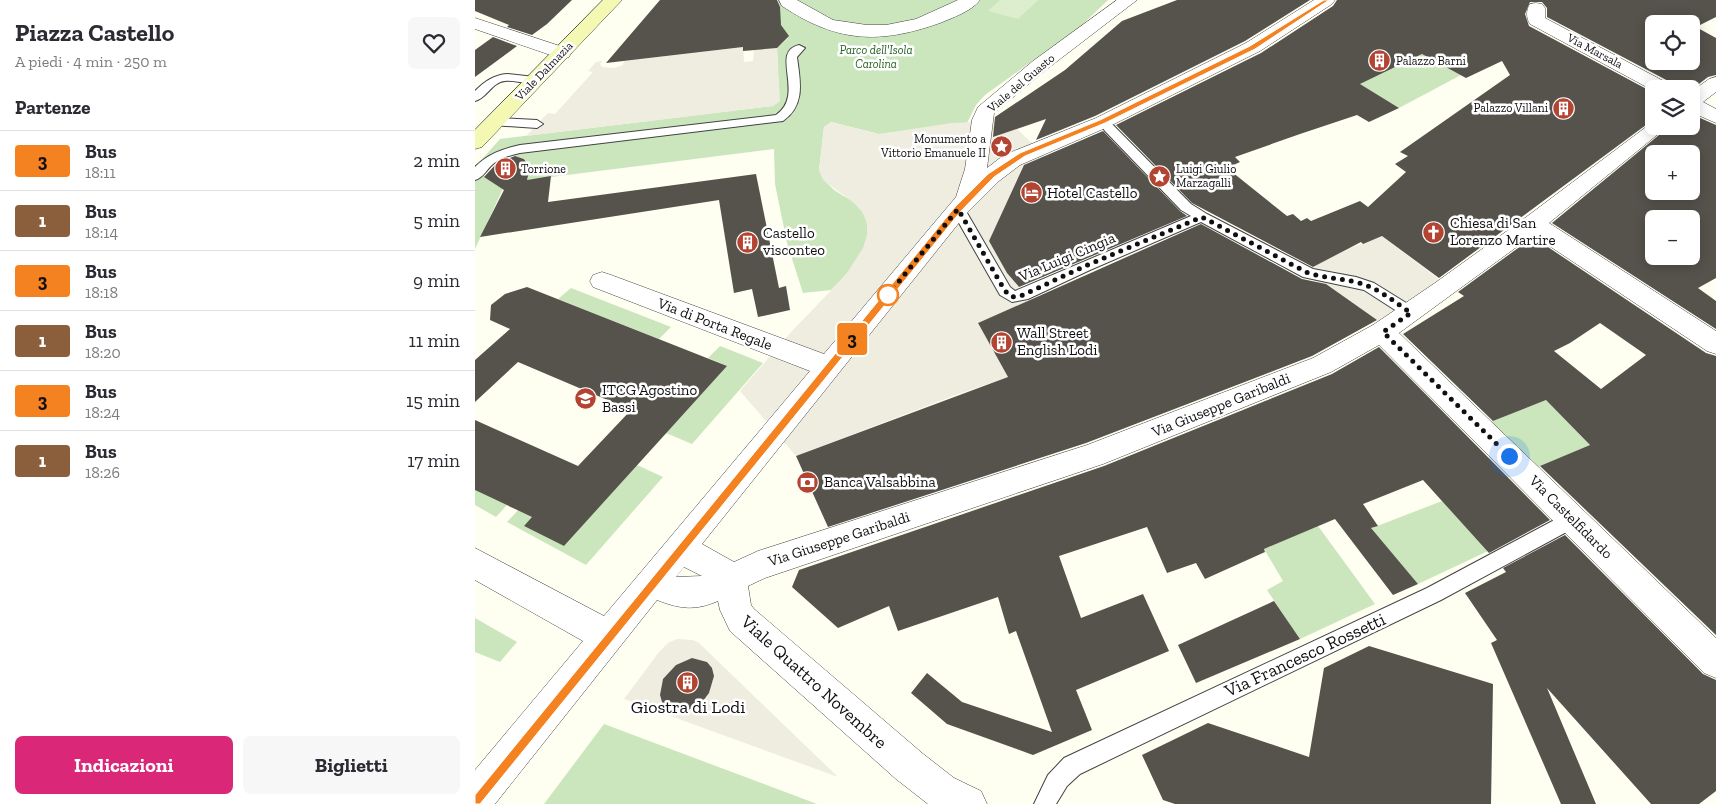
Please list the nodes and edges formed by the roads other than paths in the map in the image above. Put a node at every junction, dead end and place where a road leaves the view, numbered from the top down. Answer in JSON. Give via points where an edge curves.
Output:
{"nodes":[{"id":1,"x":613,"y":0,"type":"edge"},
{"id":2,"x":788,"y":0,"type":"edge"},
{"id":3,"x":971,"y":0,"type":"edge"},
{"id":4,"x":1128,"y":0,"type":"edge"},
{"id":5,"x":1326,"y":0,"type":"edge"},
{"id":6,"x":1539,"y":3,"type":"edge"},
{"id":7,"x":475,"y":24,"type":"edge"},
{"id":8,"x":799,"y":48,"type":"dead end"},
{"id":9,"x":562,"y":53,"type":"junction"},
{"id":10,"x":535,"y":80,"type":"junction"},
{"id":11,"x":1646,"y":80,"type":"edge"},
{"id":12,"x":1716,"y":83,"type":"edge"},
{"id":13,"x":1700,"y":95,"type":"edge"},
{"id":14,"x":475,"y":97,"type":"edge"},
{"id":15,"x":1700,"y":107,"type":"edge"},
{"id":16,"x":1716,"y":117,"type":"edge"},
{"id":17,"x":537,"y":124,"type":"dead end"},
{"id":18,"x":486,"y":125,"type":"edge"},
{"id":19,"x":1109,"y":128,"type":"dead end"},
{"id":20,"x":1647,"y":135,"type":"edge"},
{"id":21,"x":475,"y":142,"type":"edge"},
{"id":22,"x":475,"y":176,"type":"edge"},
{"id":23,"x":963,"y":204,"type":"junction"},
{"id":24,"x":1202,"y":217,"type":"junction"},
{"id":25,"x":1533,"y":224,"type":"junction"},
{"id":26,"x":602,"y":282,"type":"dead end"},
{"id":27,"x":1411,"y":313,"type":"junction"},
{"id":28,"x":1383,"y":332,"type":"junction"},
{"id":29,"x":1716,"y":344,"type":"edge"},
{"id":30,"x":829,"y":367,"type":"junction"},
{"id":31,"x":1566,"y":511,"type":"junction"},
{"id":32,"x":679,"y":549,"type":"junction"},
{"id":33,"x":475,"y":563,"type":"edge"},
{"id":34,"x":729,"y":579,"type":"junction"},
{"id":35,"x":651,"y":583,"type":"junction"},
{"id":36,"x":607,"y":636,"type":"junction"},
{"id":37,"x":1716,"y":661,"type":"edge"},
{"id":38,"x":475,"y":799,"type":"edge"},
{"id":39,"x":968,"y":804,"type":"edge"},
{"id":40,"x":1045,"y":804,"type":"edge"}],
"edges":[{"from":1,"to":9,"type":"street","name":"Viale Dalmazia"},
{"from":2,"to":3,"type":"street","via":[[815,19],[833,26],[883,30],[933,21]]},
{"from":4,"to":23,"type":"street","name":"Viale del Guasto","via":[[1040,65],[985,111],[976,168]]},
{"from":5,"to":23,"type":"street","via":[[1253,47],[1103,122],[1015,158]]},
{"from":6,"to":11,"type":"street","name":"Via Marsala","via":[[1536,20]]},
{"from":7,"to":9,"type":"street"},
{"from":8,"to":22,"type":"lane","via":[[791,57],[794,103],[790,111],[779,118],[515,150],[493,157]]},
{"from":9,"to":10,"type":"street","name":"Viale Dalmazia"},
{"from":10,"to":14,"type":"lane","via":[[496,78]]},
{"from":10,"to":18,"type":"street","name":"Viale Dalmazia"},
{"from":12,"to":13,"type":"street"},
{"from":15,"to":16,"type":"street"},
{"from":17,"to":18,"type":"lane"},
{"from":18,"to":21,"type":"street","name":"Viale Dalmazia"},
{"from":19,"to":24,"type":"lane","via":[[1186,207]]},
{"from":20,"to":25,"type":"street","name":"Via Giuseppe Garibaldi"},
{"from":23,"to":24,"type":"lane","name":"Via Luigi Cingia","via":[[1005,291],[1012,297]]},
{"from":23,"to":30,"type":"street"},
{"from":24,"to":27,"type":"lane","via":[[1308,273],[1364,284]]},
{"from":25,"to":27,"type":"street","name":"Via Giuseppe Garibaldi"},
{"from":25,"to":29,"type":"street"},
{"from":26,"to":30,"type":"street","name":"Via di Porta Regale"},
{"from":27,"to":28,"type":"street","name":"Via Giuseppe Garibaldi"},
{"from":28,"to":31,"type":"street","name":"Via Castelfidardo"},
{"from":28,"to":34,"type":"street","name":"Via Giuseppe Garibaldi","via":[[1322,365],[1093,455],[758,566]]},
{"from":30,"to":32,"type":"street"},
{"from":31,"to":37,"type":"street","name":"Via Castelfidardo"},
{"from":31,"to":40,"type":"lane","name":"Via Francesco Rossetti","via":[[1569,517],[1566,523],[1434,594],[1072,766],[1052,786]]},
{"from":32,"to":34,"type":"street","via":[[725,573]]},
{"from":32,"to":35,"type":"street"},
{"from":33,"to":36,"type":"street"},
{"from":34,"to":35,"type":"street","name":"Via Giuseppe Garibaldi","via":[[702,592],[691,593],[670,591]]},
{"from":34,"to":39,"type":"street","name":"Viale Quattro Novembre","via":[[734,608],[742,620],[909,766],[941,791]]},
{"from":35,"to":36,"type":"street"},
{"from":36,"to":38,"type":"street"}]}
